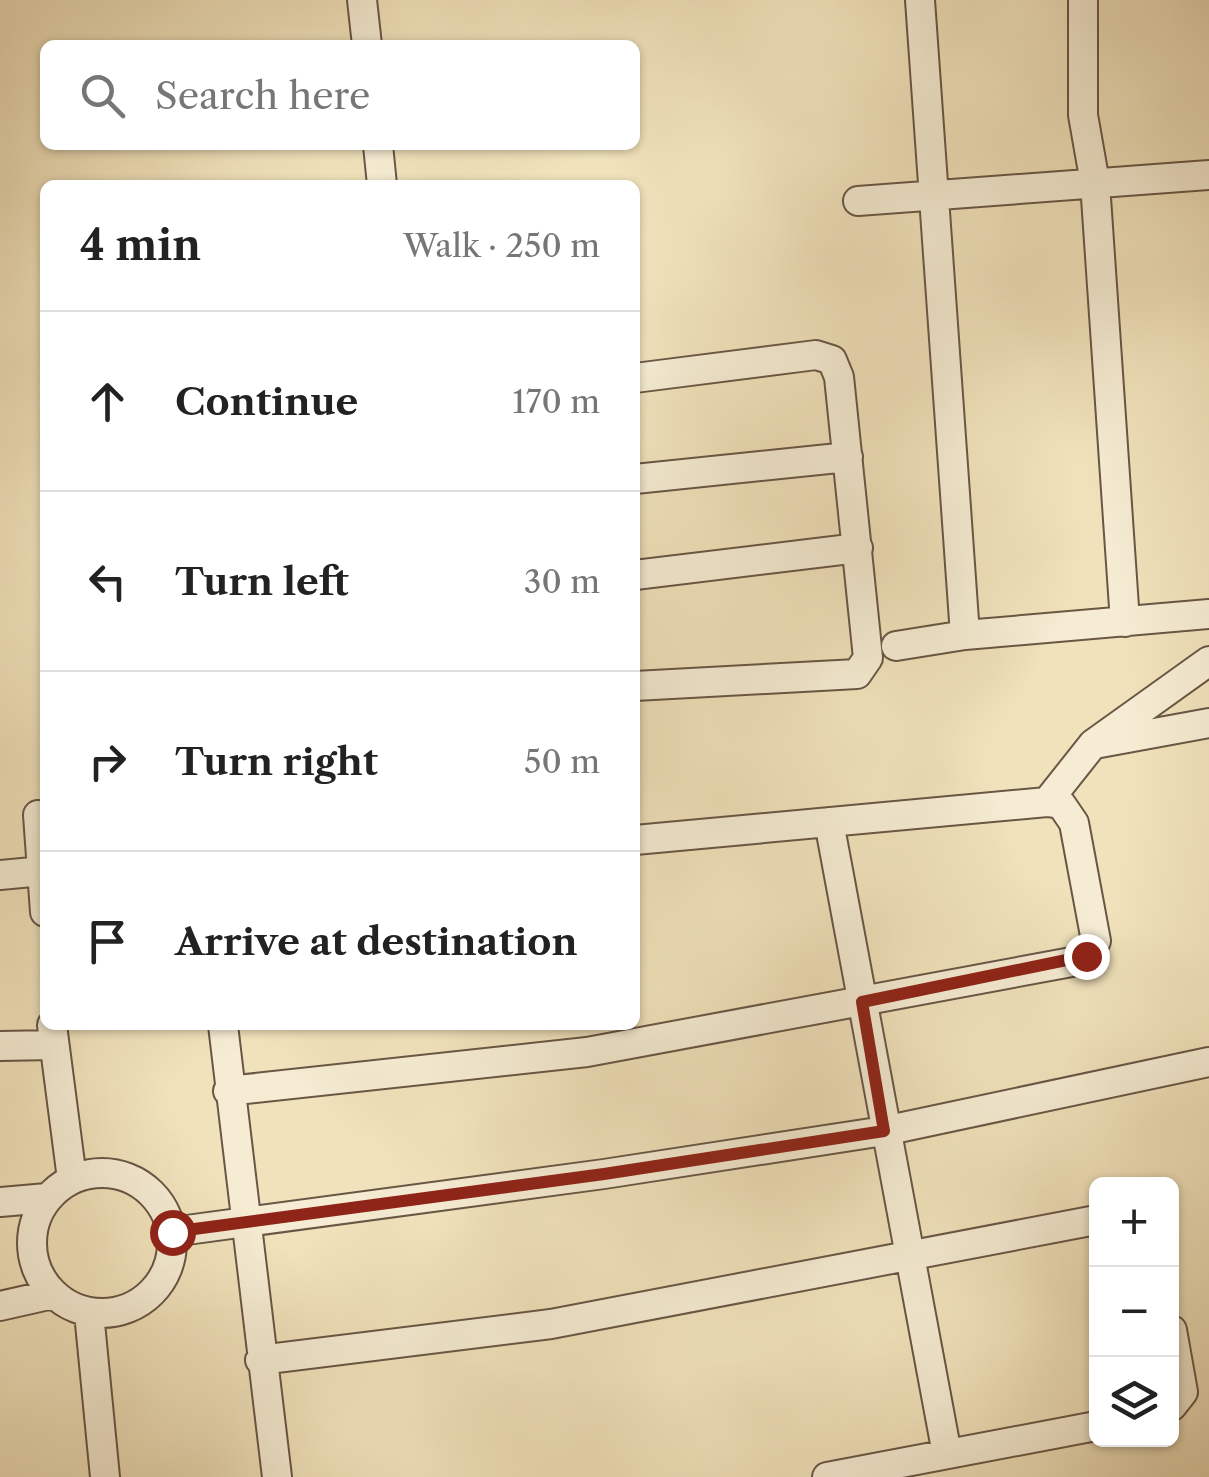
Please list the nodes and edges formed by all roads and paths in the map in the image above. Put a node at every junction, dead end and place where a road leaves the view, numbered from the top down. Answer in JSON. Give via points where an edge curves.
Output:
{"nodes":[{"id":1,"x":362,"y":0,"type":"edge"},
{"id":2,"x":920,"y":0,"type":"edge"},
{"id":3,"x":1082,"y":0,"type":"edge"},
{"id":4,"x":366,"y":40,"type":"edge"},
{"id":5,"x":378,"y":150,"type":"edge"},
{"id":6,"x":1209,"y":175,"type":"edge"},
{"id":7,"x":382,"y":180,"type":"edge"},
{"id":8,"x":1095,"y":183,"type":"junction"},
{"id":9,"x":936,"y":195,"type":"junction"},
{"id":10,"x":858,"y":200,"type":"dead end"},
{"id":11,"x":640,"y":377,"type":"edge"},
{"id":12,"x":848,"y":457,"type":"junction"},
{"id":13,"x":640,"y":478,"type":"edge"},
{"id":14,"x":858,"y":548,"type":"junction"},
{"id":15,"x":640,"y":574,"type":"edge"},
{"id":16,"x":1209,"y":614,"type":"edge"},
{"id":17,"x":1125,"y":622,"type":"junction"},
{"id":18,"x":965,"y":635,"type":"junction"},
{"id":19,"x":896,"y":646,"type":"dead end"},
{"id":20,"x":1209,"y":661,"type":"edge"},
{"id":21,"x":640,"y":686,"type":"edge"},
{"id":22,"x":1209,"y":723,"type":"edge"},
{"id":23,"x":1093,"y":744,"type":"junction"},
{"id":24,"x":1047,"y":802,"type":"junction"},
{"id":25,"x":38,"y":816,"type":"dead end"},
{"id":26,"x":829,"y":822,"type":"junction"},
{"id":27,"x":640,"y":840,"type":"edge"},
{"id":28,"x":40,"y":844,"type":"edge"},
{"id":29,"x":40,"y":871,"type":"edge"},
{"id":30,"x":0,"y":875,"type":"edge"},
{"id":31,"x":862,"y":1002,"type":"junction"},
{"id":32,"x":223,"y":1030,"type":"edge"},
{"id":33,"x":53,"y":1035,"type":"edge"},
{"id":34,"x":0,"y":1046,"type":"edge"},
{"id":35,"x":1209,"y":1062,"type":"edge"},
{"id":36,"x":228,"y":1092,"type":"junction"},
{"id":37,"x":884,"y":1131,"type":"junction"},
{"id":38,"x":72,"y":1179,"type":"junction"},
{"id":39,"x":47,"y":1198,"type":"junction"},
{"id":40,"x":0,"y":1202,"type":"edge"},
{"id":41,"x":247,"y":1221,"type":"junction"},
{"id":42,"x":1089,"y":1221,"type":"edge"},
{"id":43,"x":172,"y":1232,"type":"junction"},
{"id":44,"x":908,"y":1254,"type":"junction"},
{"id":45,"x":53,"y":1294,"type":"junction"},
{"id":46,"x":0,"y":1306,"type":"edge"},
{"id":47,"x":89,"y":1313,"type":"junction"},
{"id":48,"x":260,"y":1360,"type":"junction"},
{"id":49,"x":1179,"y":1369,"type":"edge"},
{"id":50,"x":1179,"y":1397,"type":"edge"},
{"id":51,"x":1089,"y":1427,"type":"edge"},
{"id":52,"x":947,"y":1454,"type":"junction"},
{"id":53,"x":106,"y":1477,"type":"edge"},
{"id":54,"x":277,"y":1477,"type":"edge"},
{"id":55,"x":827,"y":1477,"type":"edge"}],
"edges":[{"from":1,"to":4,"type":"street"},
{"from":2,"to":9,"type":"street"},
{"from":3,"to":8,"type":"street","via":[[1083,115]]},
{"from":5,"to":7,"type":"street"},
{"from":6,"to":8,"type":"street"},
{"from":8,"to":9,"type":"street"},
{"from":8,"to":17,"type":"street"},
{"from":9,"to":10,"type":"street"},
{"from":9,"to":18,"type":"street"},
{"from":11,"to":12,"type":"street","via":[[816,355],[832,360],[840,377]]},
{"from":12,"to":13,"type":"street"},
{"from":12,"to":14,"type":"street"},
{"from":14,"to":15,"type":"street"},
{"from":14,"to":21,"type":"street","via":[[868,658],[858,674]]},
{"from":16,"to":17,"type":"street"},
{"from":17,"to":18,"type":"street"},
{"from":18,"to":19,"type":"street"},
{"from":20,"to":23,"type":"street"},
{"from":22,"to":23,"type":"street"},
{"from":23,"to":24,"type":"street"},
{"from":24,"to":26,"type":"street"},
{"from":24,"to":31,"type":"street","via":[[1061,804],[1074,823],[1096,941],[1086,956]]},
{"from":25,"to":28,"type":"street"},
{"from":26,"to":27,"type":"street"},
{"from":26,"to":31,"type":"street"},
{"from":29,"to":30,"type":"street"},
{"from":31,"to":36,"type":"street","via":[[587,1052]]},
{"from":31,"to":37,"type":"street"},
{"from":32,"to":36,"type":"street"},
{"from":33,"to":34,"type":"street"},
{"from":33,"to":38,"type":"street"},
{"from":35,"to":37,"type":"street"},
{"from":36,"to":41,"type":"street"},
{"from":37,"to":41,"type":"street"},
{"from":37,"to":44,"type":"street"},
{"from":38,"to":39,"type":"street"},
{"from":38,"to":43,"type":"street","via":[[115,1174],[136,1181],[165,1211]]},
{"from":39,"to":40,"type":"street"},
{"from":39,"to":45,"type":"street","via":[[36,1216],[32,1248],[40,1278]]},
{"from":41,"to":43,"type":"street"},
{"from":41,"to":48,"type":"street"},
{"from":42,"to":44,"type":"street"},
{"from":43,"to":47,"type":"street","via":[[165,1275],[151,1293],[133,1307]]},
{"from":44,"to":48,"type":"street","via":[[551,1324]]},
{"from":44,"to":52,"type":"street"},
{"from":45,"to":46,"type":"street"},
{"from":45,"to":47,"type":"street"},
{"from":47,"to":53,"type":"street"},
{"from":48,"to":54,"type":"street"},
{"from":49,"to":50,"type":"street"},
{"from":51,"to":52,"type":"street"},
{"from":52,"to":55,"type":"street"}]}
